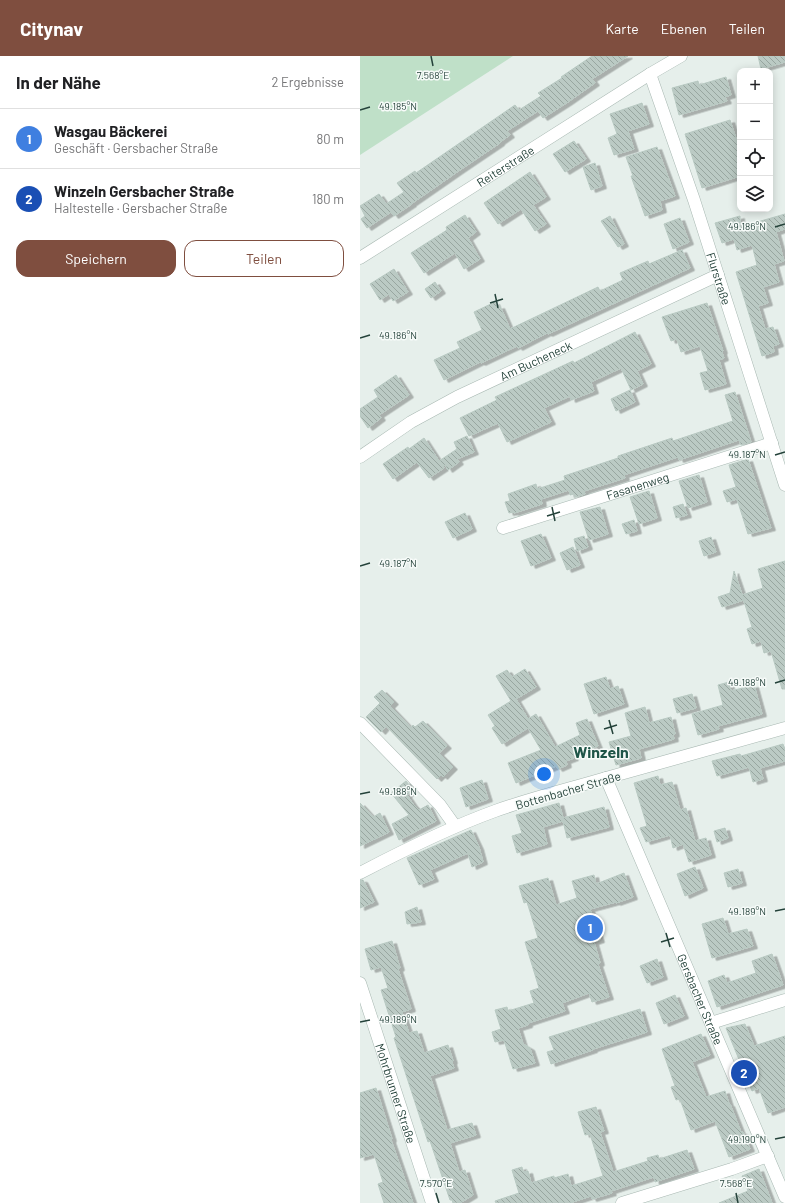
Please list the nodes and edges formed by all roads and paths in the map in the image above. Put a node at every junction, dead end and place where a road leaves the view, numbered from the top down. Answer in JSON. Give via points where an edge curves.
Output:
{"nodes":[{"id":1,"x":681,"y":56,"type":"edge"},
{"id":2,"x":650,"y":74,"type":"junction"},
{"id":3,"x":360,"y":258,"type":"edge"},
{"id":4,"x":718,"y":275,"type":"junction"},
{"id":5,"x":772,"y":443,"type":"junction"},
{"id":6,"x":360,"y":457,"type":"edge"},
{"id":7,"x":785,"y":485,"type":"edge"},
{"id":8,"x":504,"y":528,"type":"dead end"},
{"id":9,"x":360,"y":723,"type":"edge"},
{"id":10,"x":785,"y":728,"type":"edge"},
{"id":11,"x":606,"y":778,"type":"junction"},
{"id":12,"x":455,"y":826,"type":"junction"},
{"id":13,"x":360,"y":873,"type":"edge"},
{"id":14,"x":360,"y":983,"type":"edge"},
{"id":15,"x":785,"y":1000,"type":"edge"},
{"id":16,"x":711,"y":1023,"type":"junction"},
{"id":17,"x":768,"y":1156,"type":"junction"},
{"id":18,"x":785,"y":1197,"type":"edge"},
{"id":19,"x":432,"y":1203,"type":"edge"},
{"id":20,"x":622,"y":1203,"type":"edge"}],
"edges":[{"from":1,"to":2,"type":"street","name":"Reiterstraße"},
{"from":2,"to":3,"type":"street","name":"Reiterstraße"},
{"from":2,"to":4,"type":"street","name":"Flurstraße"},
{"from":4,"to":5,"type":"street","name":"Flurstraße"},
{"from":4,"to":6,"type":"street","name":"Am Bucheneck","via":[[457,397],[411,422]]},
{"from":5,"to":7,"type":"street","name":"Flurstraße"},
{"from":5,"to":8,"type":"street","name":"Fasanenweg"},
{"from":9,"to":12,"type":"street","via":[[440,804]]},
{"from":10,"to":11,"type":"street","name":"Bottenbacher Straße"},
{"from":11,"to":12,"type":"street","name":"Bottenbacher Straße","via":[[497,810]]},
{"from":11,"to":16,"type":"street","name":"Gersbacher Straße"},
{"from":12,"to":13,"type":"street","name":"Bottenbacher Straße"},
{"from":14,"to":19,"type":"street","name":"Mohrbrunner Straße"},
{"from":15,"to":16,"type":"street"},
{"from":16,"to":17,"type":"street","name":"Gersbacher Straße"},
{"from":17,"to":18,"type":"street","name":"Gersbacher Straße"},
{"from":17,"to":20,"type":"street"}]}
